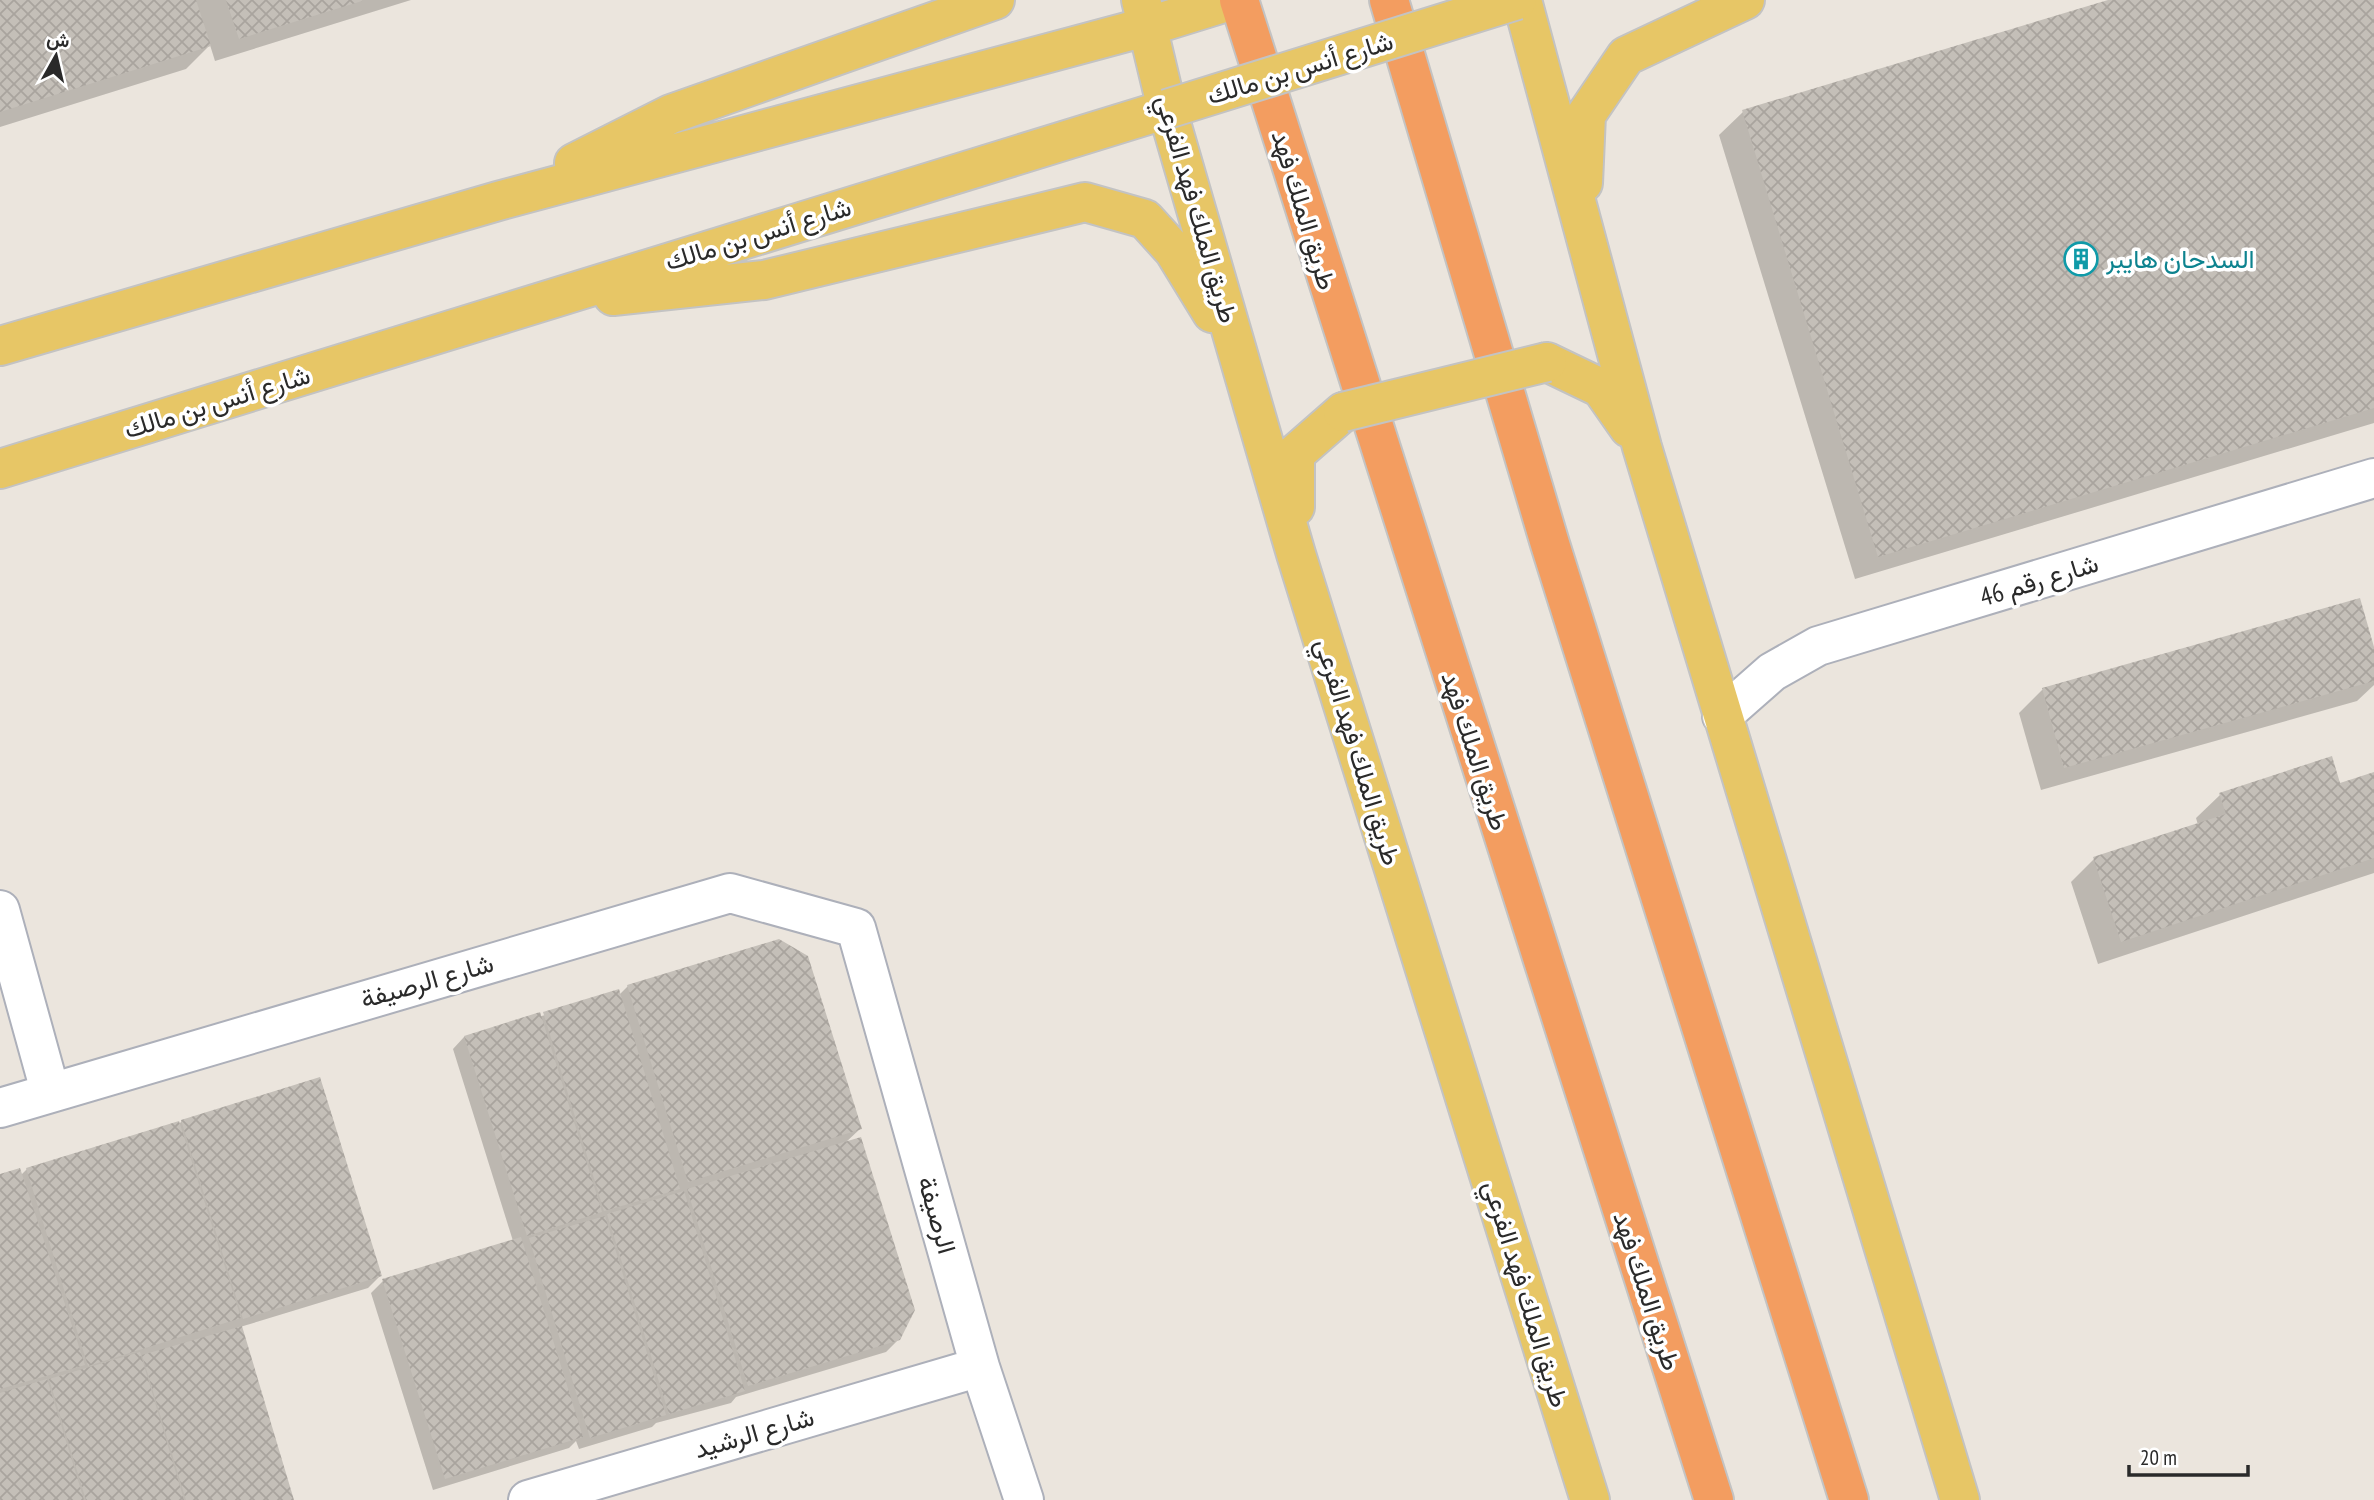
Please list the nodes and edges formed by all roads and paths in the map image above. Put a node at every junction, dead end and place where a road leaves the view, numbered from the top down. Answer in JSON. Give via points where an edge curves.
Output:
{"nodes":[{"id":1,"x":995,"y":0,"type":"edge"},
{"id":2,"x":1233,"y":0,"type":"edge"},
{"id":3,"x":1239,"y":0,"type":"edge"},
{"id":4,"x":1389,"y":0,"type":"edge"},
{"id":5,"x":1519,"y":0,"type":"edge"},
{"id":6,"x":1745,"y":0,"type":"edge"},
{"id":7,"x":1145,"y":13,"type":"edge"},
{"id":8,"x":1167,"y":109,"type":"junction"},
{"id":9,"x":498,"y":201,"type":"junction"},
{"id":10,"x":1603,"y":303,"type":"junction"},
{"id":11,"x":524,"y":305,"type":"junction"},
{"id":12,"x":0,"y":346,"type":"edge"},
{"id":13,"x":1237,"y":354,"type":"junction"},
{"id":14,"x":1642,"y":446,"type":"junction"},
{"id":15,"x":0,"y":470,"type":"edge"},
{"id":16,"x":2374,"y":478,"type":"edge"},
{"id":17,"x":1296,"y":554,"type":"junction"},
{"id":18,"x":1722,"y":716,"type":"junction"},
{"id":19,"x":0,"y":910,"type":"edge"},
{"id":20,"x":856,"y":928,"type":"joint"},
{"id":21,"x":50,"y":1091,"type":"junction"},
{"id":22,"x":0,"y":1108,"type":"edge"},
{"id":23,"x":981,"y":1367,"type":"junction"},
{"id":24,"x":623,"y":1486,"type":"edge"},
{"id":25,"x":528,"y":1500,"type":"edge"},
{"id":26,"x":1024,"y":1500,"type":"edge"},
{"id":27,"x":1590,"y":1500,"type":"edge"},
{"id":28,"x":1714,"y":1500,"type":"edge"},
{"id":29,"x":1849,"y":1500,"type":"edge"},
{"id":30,"x":1960,"y":1500,"type":"edge"}],
"edges":[{"from":1,"to":9,"type":"main road","via":[[671,114]]},
{"from":2,"to":7,"type":"main road"},
{"from":3,"to":28,"type":"highway","name":"طريق الملك فهد"},
{"from":4,"to":29,"type":"highway","via":[[1550,544]]},
{"from":5,"to":8,"type":"main road","name":"شارع أنس بن مالك","bridge":true},
{"from":5,"to":10,"type":"main road"},
{"from":6,"to":10,"type":"main road","via":[[1626,56],[1586,115],[1583,182]]},
{"from":7,"to":8,"type":"main road","name":"طريق الملك فهد الفرعي"},
{"from":7,"to":9,"type":"main road"},
{"from":8,"to":11,"type":"main road","name":"شارع أنس بن مالك"},
{"from":8,"to":13,"type":"main road","name":"طريق الملك فهد الفرعي"},
{"from":9,"to":12,"type":"main road"},
{"from":10,"to":14,"type":"main road"},
{"from":11,"to":13,"type":"main road","via":[[764,280],[1085,202],[1145,219],[1174,251]]},
{"from":11,"to":15,"type":"main road","name":"شارع أنس بن مالك"},
{"from":13,"to":17,"type":"main road","name":"طريق الملك فهد الفرعي"},
{"from":14,"to":17,"type":"main road","bridge":true,"via":[[1601,388],[1547,362],[1343,412],[1295,454]]},
{"from":14,"to":18,"type":"main road"},
{"from":16,"to":18,"type":"street","name":"شارع رقم 46","via":[[1818,646],[1772,672]]},
{"from":17,"to":27,"type":"main road","name":"طريق الملك فهد الفرعي"},
{"from":18,"to":30,"type":"main road"},
{"from":19,"to":21,"type":"street"},
{"from":20,"to":21,"type":"street","name":"شارع الرصيفة","via":[[730,893]]},
{"from":20,"to":23,"type":"street","name":"الرصيفة"},
{"from":21,"to":22,"type":"street","name":"شارع الرصيفة"},
{"from":23,"to":24,"type":"street","name":"شارع الرشيد"},
{"from":23,"to":26,"type":"street","name":"الرصيفة"},
{"from":24,"to":25,"type":"street","name":"شارع الرشيد"}]}
